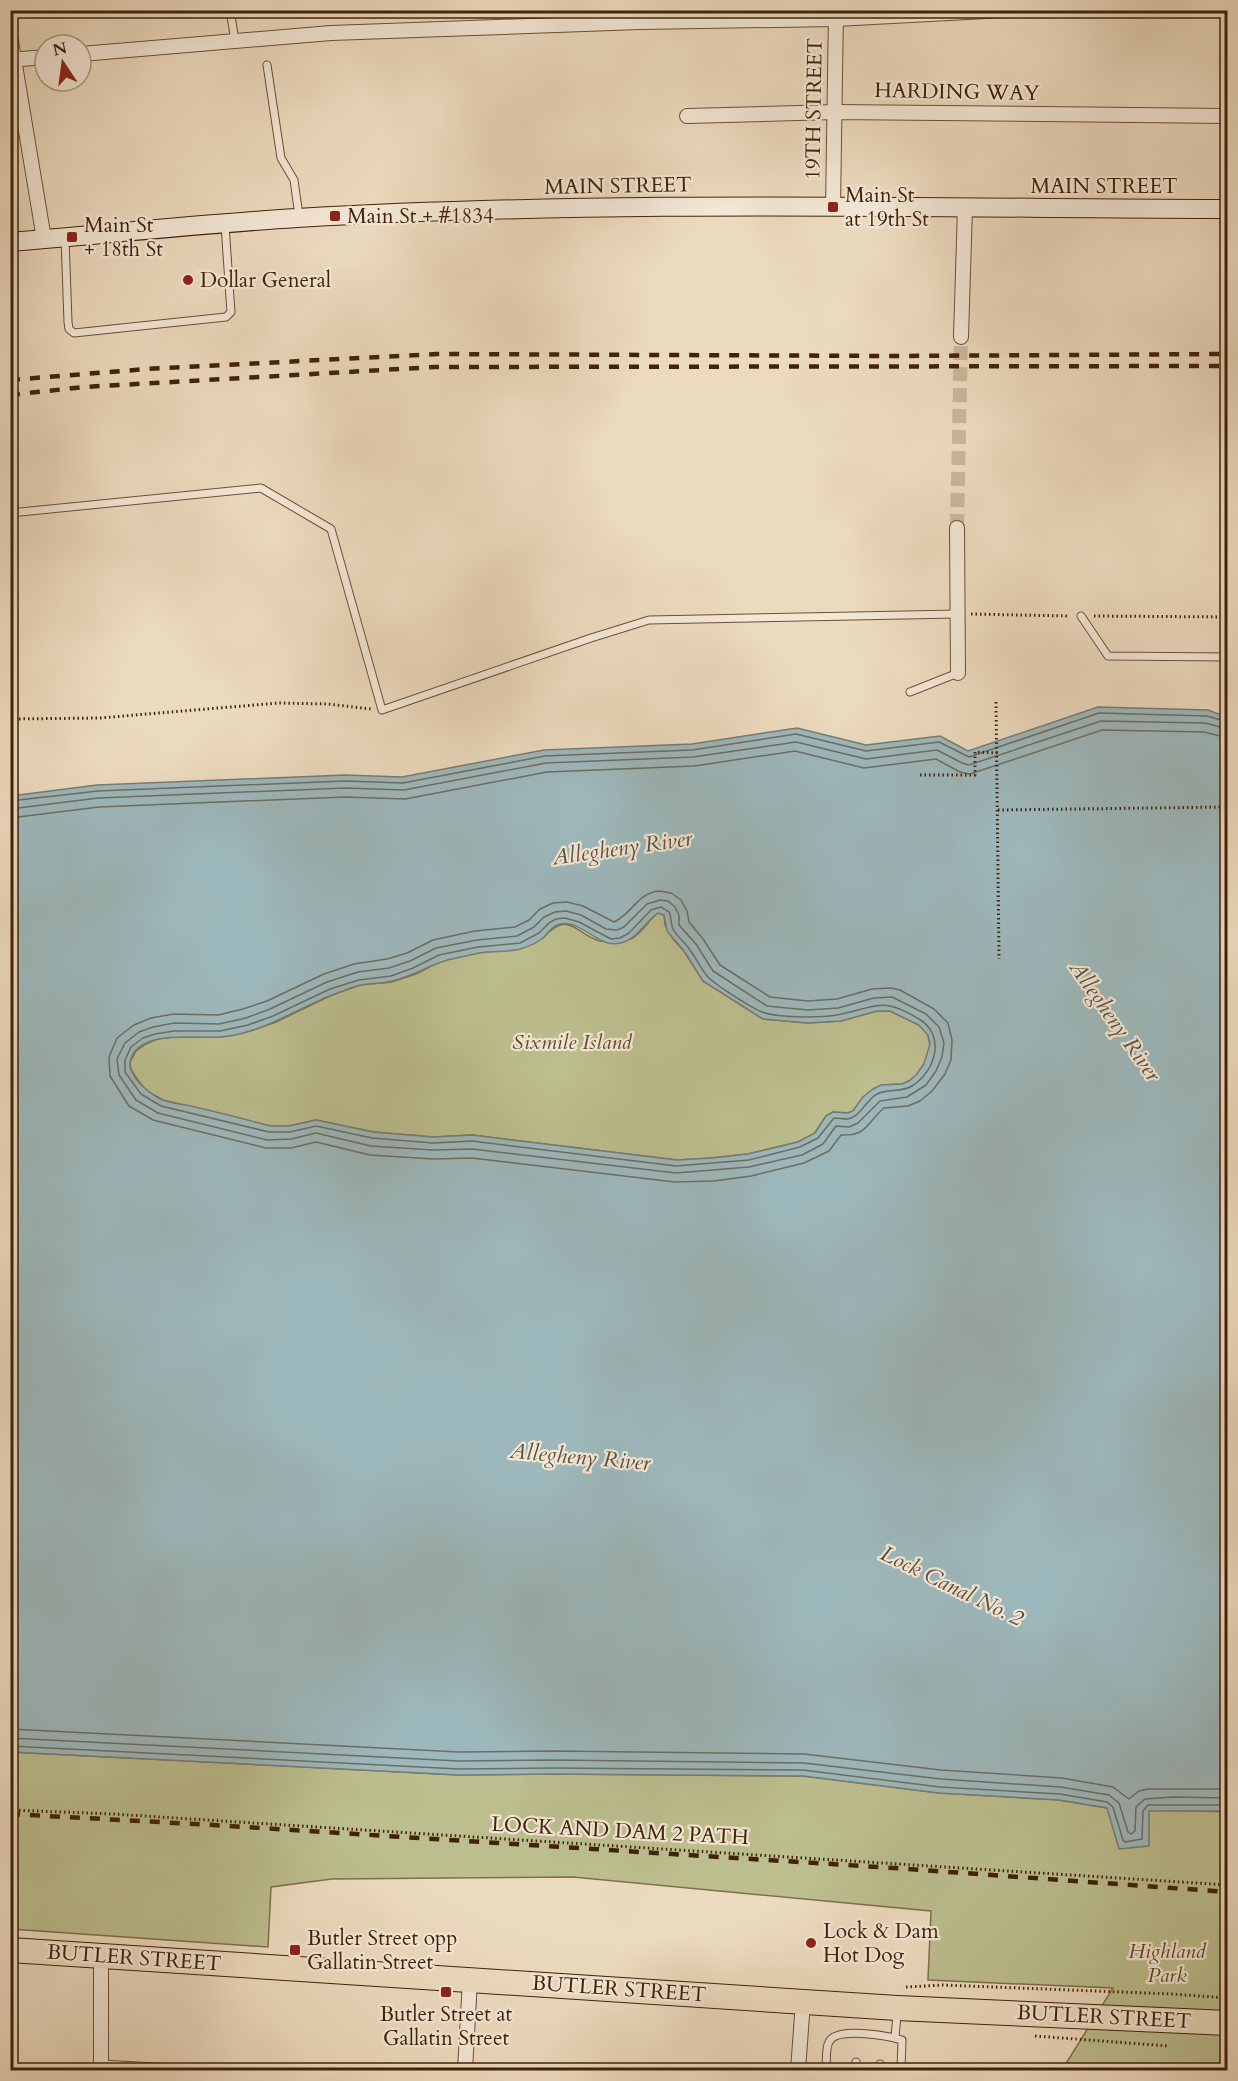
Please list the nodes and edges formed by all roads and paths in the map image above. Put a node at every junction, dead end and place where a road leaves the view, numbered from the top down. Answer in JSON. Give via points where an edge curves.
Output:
{"nodes":[{"id":1,"x":230,"y":10,"type":"edge"},
{"id":2,"x":1005,"y":10,"type":"edge"},
{"id":3,"x":836,"y":15,"type":"edge"},
{"id":4,"x":640,"y":16,"type":"edge"},
{"id":5,"x":10,"y":35,"type":"edge"},
{"id":6,"x":235,"y":41,"type":"junction"},
{"id":7,"x":93,"y":53,"type":"edge"},
{"id":8,"x":33,"y":58,"type":"edge"},
{"id":9,"x":12,"y":60,"type":"edge"},
{"id":10,"x":267,"y":65,"type":"dead end"},
{"id":11,"x":835,"y":112,"type":"junction"},
{"id":12,"x":687,"y":116,"type":"dead end"},
{"id":13,"x":1227,"y":116,"type":"edge"},
{"id":14,"x":833,"y":207,"type":"junction"},
{"id":15,"x":965,"y":208,"type":"junction"},
{"id":16,"x":1227,"y":209,"type":"edge"},
{"id":17,"x":299,"y":218,"type":"junction"},
{"id":18,"x":225,"y":223,"type":"junction"},
{"id":19,"x":65,"y":238,"type":"junction"},
{"id":20,"x":44,"y":239,"type":"junction"},
{"id":21,"x":10,"y":242,"type":"edge"},
{"id":22,"x":961,"y":337,"type":"tunnel mouth"},
{"id":23,"x":10,"y":513,"type":"edge"},
{"id":24,"x":957,"y":528,"type":"tunnel mouth"},
{"id":25,"x":957,"y":614,"type":"junction"},
{"id":26,"x":1081,"y":616,"type":"dead end"},
{"id":27,"x":1227,"y":657,"type":"edge"},
{"id":28,"x":958,"y":672,"type":"joint"},
{"id":29,"x":910,"y":692,"type":"dead end"},
{"id":30,"x":996,"y":702,"type":"dead end"},
{"id":31,"x":382,"y":710,"type":"junction"},
{"id":32,"x":10,"y":719,"type":"edge"},
{"id":33,"x":998,"y":753,"type":"junction"},
{"id":34,"x":920,"y":775,"type":"dead end"},
{"id":35,"x":1227,"y":807,"type":"edge"},
{"id":36,"x":998,"y":810,"type":"junction"},
{"id":37,"x":999,"y":959,"type":"dead end"},
{"id":38,"x":10,"y":1810,"type":"edge"},
{"id":39,"x":1227,"y":1885,"type":"edge"},
{"id":40,"x":10,"y":1950,"type":"edge"},
{"id":41,"x":101,"y":1956,"type":"junction"},
{"id":42,"x":470,"y":1980,"type":"junction"},
{"id":43,"x":942,"y":1985,"type":"dead end"},
{"id":44,"x":1227,"y":1998,"type":"edge"},
{"id":45,"x":803,"y":2001,"type":"junction"},
{"id":46,"x":897,"y":2008,"type":"junction"},
{"id":47,"x":1227,"y":2023,"type":"edge"},
{"id":48,"x":1032,"y":2036,"type":"dead end"},
{"id":49,"x":895,"y":2038,"type":"junction"},
{"id":50,"x":1169,"y":2046,"type":"dead end"},
{"id":51,"x":856,"y":2062,"type":"dead end"},
{"id":52,"x":101,"y":2064,"type":"joint"},
{"id":53,"x":212,"y":2070,"type":"edge"},
{"id":54,"x":465,"y":2070,"type":"edge"},
{"id":55,"x":798,"y":2070,"type":"edge"},
{"id":56,"x":826,"y":2070,"type":"edge"},
{"id":57,"x":855,"y":2070,"type":"edge"},
{"id":58,"x":901,"y":2070,"type":"edge"}],
"edges":[{"from":1,"to":6,"type":"lane"},
{"from":2,"to":3,"type":"street"},
{"from":3,"to":4,"type":"street"},
{"from":3,"to":11,"type":"street","name":"19TH STREET"},
{"from":4,"to":6,"type":"street"},
{"from":5,"to":9,"type":"street"},
{"from":6,"to":7,"type":"street"},
{"from":8,"to":9,"type":"street"},
{"from":9,"to":20,"type":"street"},
{"from":10,"to":17,"type":"lane","via":[[281,158],[294,180]]},
{"from":11,"to":12,"type":"street","name":"HARDING WAY"},
{"from":11,"to":13,"type":"street","name":"HARDING WAY"},
{"from":11,"to":14,"type":"street","name":"19TH STREET"},
{"from":14,"to":15,"type":"main road","name":"MAIN STREET"},
{"from":14,"to":17,"type":"main road","name":"MAIN STREET","via":[[662,207]]},
{"from":15,"to":16,"type":"main road","name":"MAIN STREET"},
{"from":15,"to":22,"type":"street"},
{"from":17,"to":18,"type":"main road","name":"MAIN STREET"},
{"from":18,"to":19,"type":"main road","name":"MAIN STREET"},
{"from":18,"to":19,"type":"lane","via":[[231,312],[226,317],[74,333],[68,322]]},
{"from":19,"to":20,"type":"main road","name":"MAIN STREET"},
{"from":20,"to":21,"type":"main road","name":"MAIN STREET"},
{"from":23,"to":31,"type":"lane","via":[[261,488],[331,529]]},
{"from":24,"to":25,"type":"street"},
{"from":25,"to":28,"type":"street"},
{"from":25,"to":31,"type":"lane","via":[[649,620]]},
{"from":26,"to":27,"type":"lane","via":[[1108,656]]},
{"from":28,"to":29,"type":"lane"},
{"from":30,"to":33,"type":"path"},
{"from":31,"to":32,"type":"path","via":[[279,703],[100,717]]},
{"from":33,"to":34,"type":"path","via":[[975,752],[975,775]]},
{"from":33,"to":36,"type":"path"},
{"from":35,"to":36,"type":"path"},
{"from":36,"to":37,"type":"path"},
{"from":38,"to":39,"type":"path","name":"LOCK AND DAM 2 PATH"},
{"from":40,"to":41,"type":"highway","name":"BUTLER STREET"},
{"from":41,"to":42,"type":"highway","name":"BUTLER STREET"},
{"from":41,"to":52,"type":"street"},
{"from":42,"to":45,"type":"highway","name":"BUTLER STREET"},
{"from":42,"to":54,"type":"street"},
{"from":43,"to":44,"type":"path"},
{"from":45,"to":46,"type":"highway","name":"BUTLER STREET"},
{"from":45,"to":55,"type":"street"},
{"from":46,"to":47,"type":"highway","name":"BUTLER STREET"},
{"from":46,"to":49,"type":"lane"},
{"from":48,"to":50,"type":"path"},
{"from":49,"to":56,"type":"lane","via":[[834,2035],[828,2042]]},
{"from":49,"to":58,"type":"lane","via":[[902,2040]]},
{"from":51,"to":57,"type":"lane"},
{"from":52,"to":53,"type":"lane"}]}
